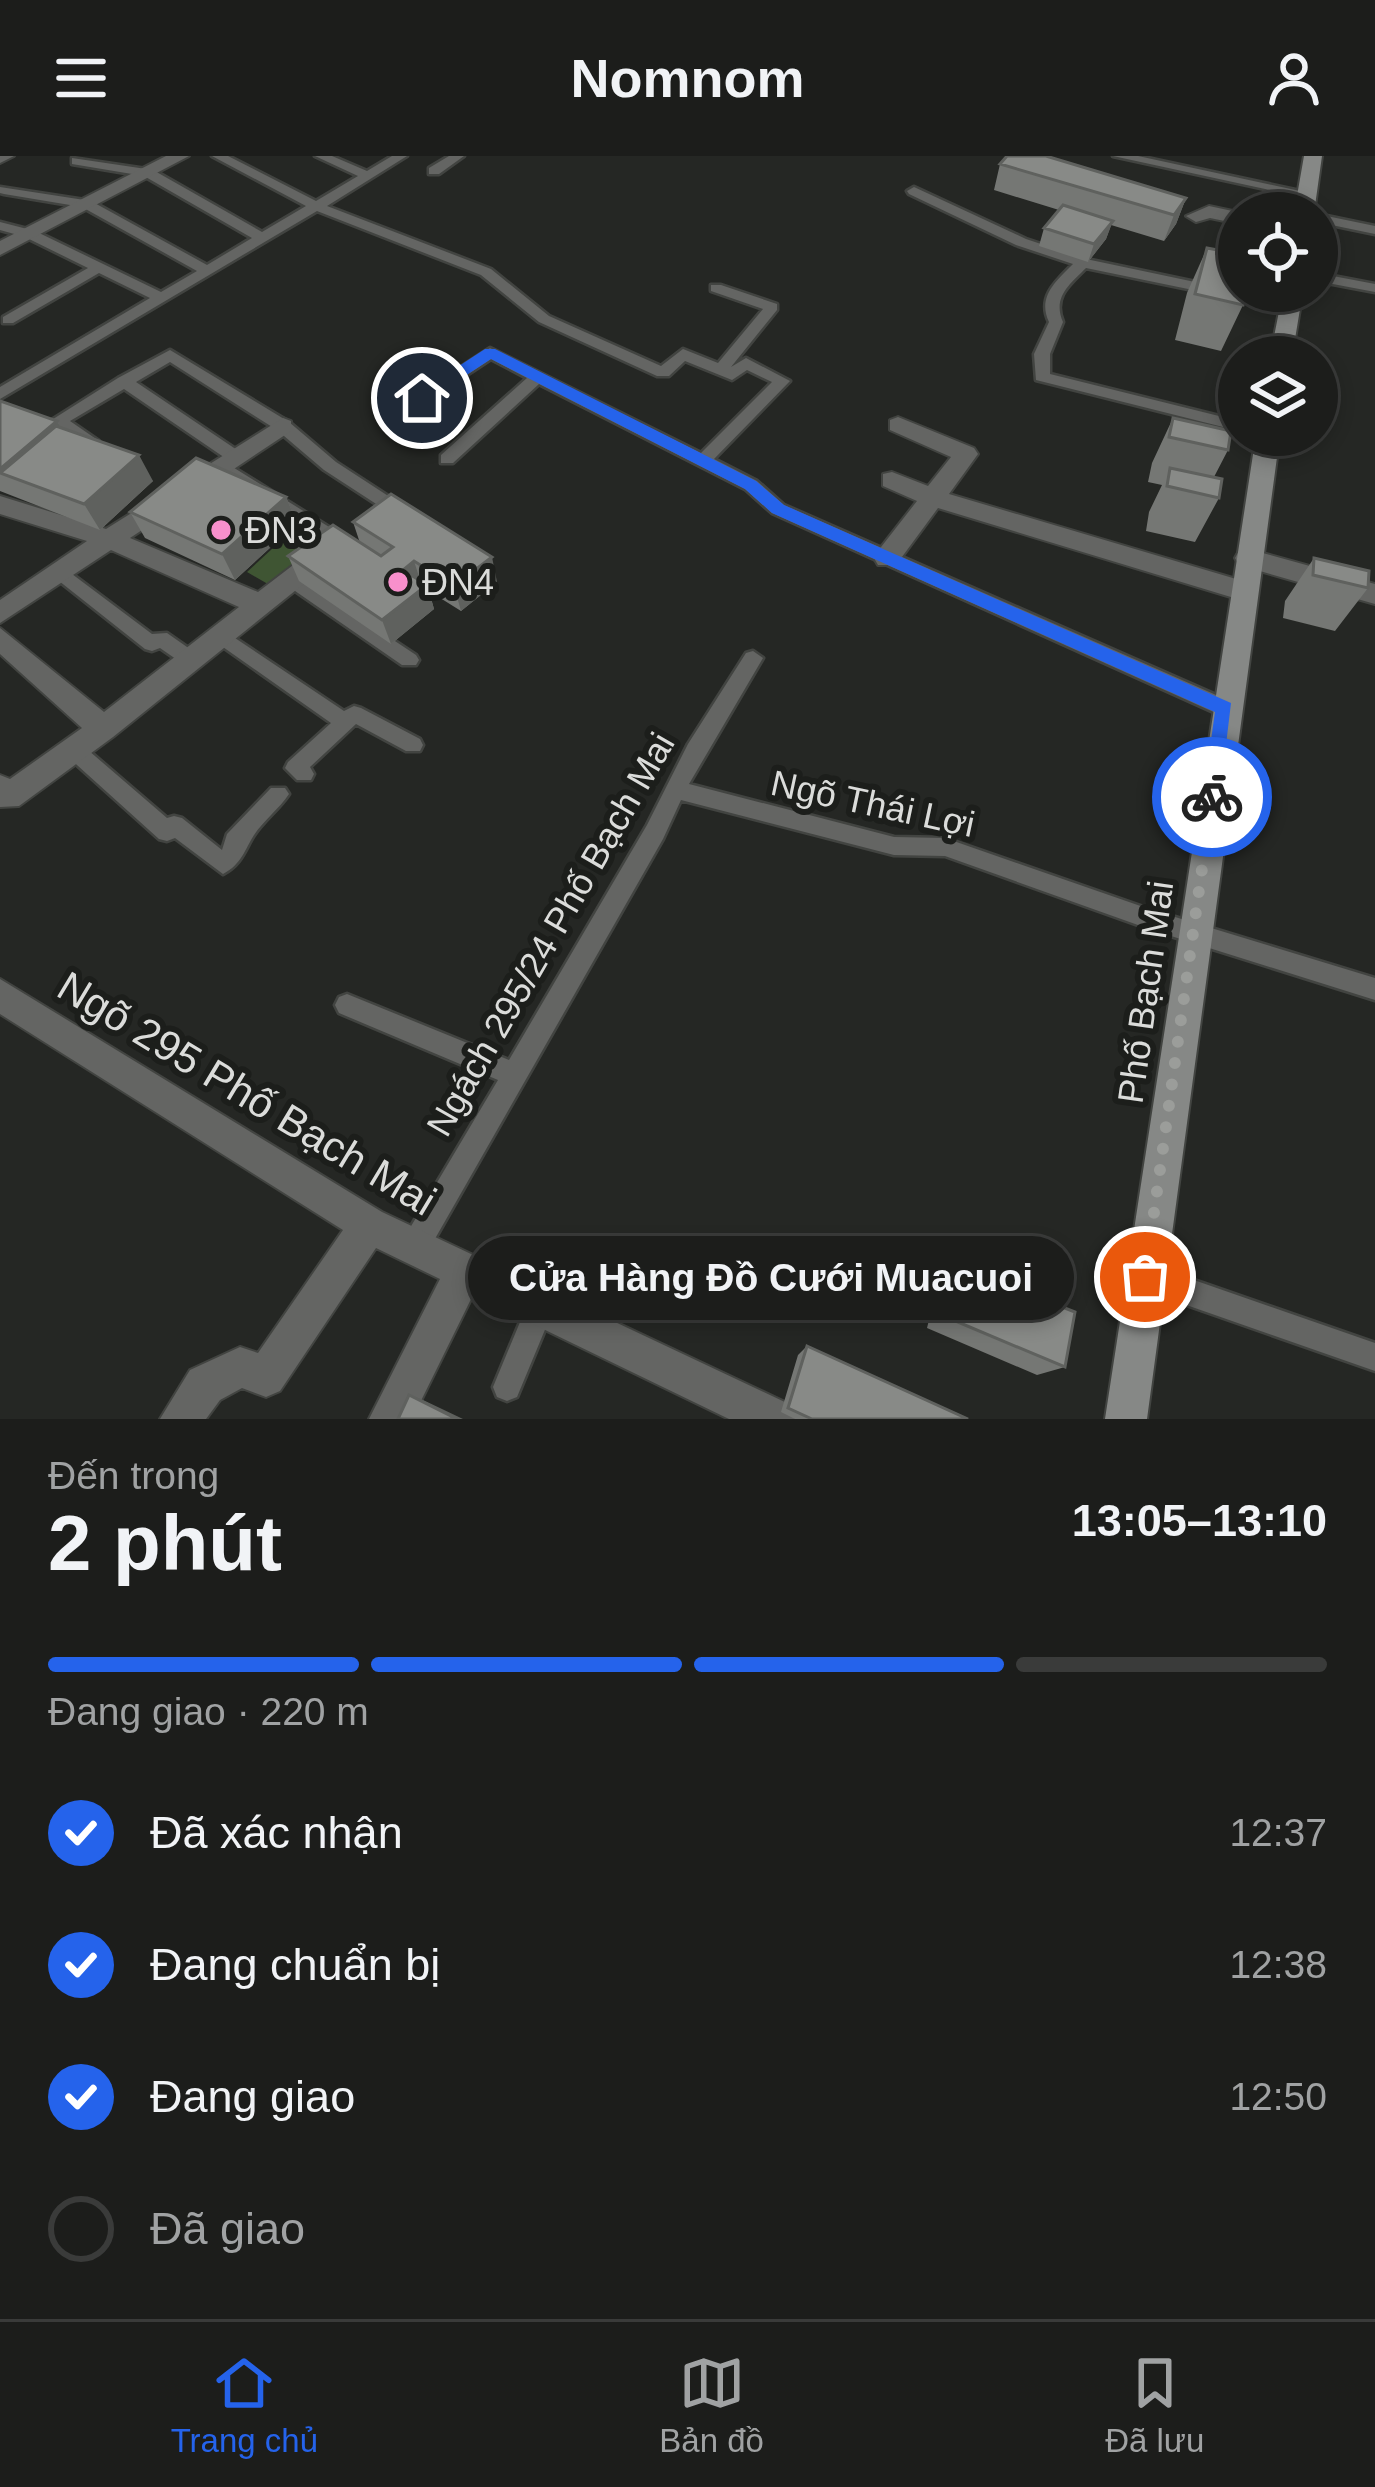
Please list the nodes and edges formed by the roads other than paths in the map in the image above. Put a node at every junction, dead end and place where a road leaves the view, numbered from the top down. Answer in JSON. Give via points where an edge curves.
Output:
{"nodes":[{"id":1,"x":180,"y":156,"type":"edge"},
{"id":2,"x":218,"y":156,"type":"edge"},
{"id":3,"x":321,"y":156,"type":"edge"},
{"id":4,"x":401,"y":156,"type":"edge"},
{"id":5,"x":458,"y":156,"type":"edge"},
{"id":6,"x":1119,"y":156,"type":"edge"},
{"id":7,"x":1313,"y":156,"type":"edge"},
{"id":8,"x":77,"y":160,"type":"dead end"},
{"id":9,"x":434,"y":171,"type":"dead end"},
{"id":10,"x":148,"y":173,"type":"junction"},
{"id":11,"x":368,"y":176,"type":"junction"},
{"id":12,"x":4,"y":190,"type":"dead end"},
{"id":13,"x":914,"y":191,"type":"dead end"},
{"id":14,"x":1262,"y":192,"type":"edge"},
{"id":15,"x":1308,"y":192,"type":"edge"},
{"id":16,"x":86,"y":205,"type":"junction"},
{"id":17,"x":318,"y":206,"type":"junction"},
{"id":18,"x":1218,"y":214,"type":"edge"},
{"id":19,"x":1196,"y":216,"type":"dead end"},
{"id":20,"x":1338,"y":222,"type":"edge"},
{"id":21,"x":0,"y":226,"type":"edge"},
{"id":22,"x":1375,"y":230,"type":"edge"},
{"id":23,"x":30,"y":233,"type":"junction"},
{"id":24,"x":262,"y":238,"type":"junction"},
{"id":25,"x":0,"y":249,"type":"edge"},
{"id":26,"x":1082,"y":263,"type":"junction"},
{"id":27,"x":101,"y":266,"type":"junction"},
{"id":28,"x":208,"y":271,"type":"junction"},
{"id":29,"x":1338,"y":281,"type":"edge"},
{"id":30,"x":1218,"y":286,"type":"edge"},
{"id":31,"x":716,"y":288,"type":"dead end"},
{"id":32,"x":1375,"y":288,"type":"edge"},
{"id":33,"x":163,"y":299,"type":"junction"},
{"id":34,"x":8,"y":320,"type":"dead end"},
{"id":35,"x":721,"y":370,"type":"junction"},
{"id":36,"x":537,"y":377,"type":"junction"},
{"id":37,"x":124,"y":381,"type":"junction"},
{"id":38,"x":0,"y":394,"type":"edge"},
{"id":39,"x":387,"y":420,"type":"dead end"},
{"id":40,"x":1218,"y":421,"type":"edge"},
{"id":41,"x":898,"y":424,"type":"dead end"},
{"id":42,"x":283,"y":426,"type":"junction"},
{"id":43,"x":1265,"y":456,"type":"edge"},
{"id":44,"x":120,"y":459,"type":"edge"},
{"id":45,"x":447,"y":459,"type":"dead end"},
{"id":46,"x":703,"y":461,"type":"junction"},
{"id":47,"x":230,"y":463,"type":"junction"},
{"id":48,"x":892,"y":479,"type":"dead end"},
{"id":49,"x":932,"y":498,"type":"junction"},
{"id":50,"x":0,"y":505,"type":"edge"},
{"id":51,"x":393,"y":507,"type":"edge"},
{"id":52,"x":109,"y":539,"type":"junction"},
{"id":53,"x":348,"y":547,"type":"joint"},
{"id":54,"x":887,"y":558,"type":"junction"},
{"id":55,"x":61,"y":572,"type":"junction"},
{"id":56,"x":1246,"y":574,"type":"junction"},
{"id":57,"x":291,"y":579,"type":"junction"},
{"id":58,"x":1375,"y":594,"type":"edge"},
{"id":59,"x":259,"y":604,"type":"junction"},
{"id":60,"x":0,"y":613,"type":"edge"},
{"id":61,"x":220,"y":635,"type":"junction"},
{"id":62,"x":0,"y":638,"type":"edge"},
{"id":63,"x":753,"y":658,"type":"dead end"},
{"id":64,"x":190,"y":659,"type":"junction"},
{"id":65,"x":409,"y":661,"type":"dead end"},
{"id":66,"x":1225,"y":708,"type":"junction"},
{"id":67,"x":345,"y":722,"type":"junction"},
{"id":68,"x":103,"y":729,"type":"junction"},
{"id":69,"x":413,"y":745,"type":"dead end"},
{"id":70,"x":74,"y":750,"type":"junction"},
{"id":71,"x":304,"y":775,"type":"dead end"},
{"id":72,"x":0,"y":788,"type":"edge"},
{"id":73,"x":675,"y":789,"type":"junction"},
{"id":74,"x":278,"y":794,"type":"dead end"},
{"id":75,"x":1193,"y":930,"type":"junction"},
{"id":76,"x":1375,"y":988,"type":"edge"},
{"id":77,"x":0,"y":995,"type":"edge"},
{"id":78,"x":347,"y":1005,"type":"dead end"},
{"id":79,"x":513,"y":1074,"type":"junction"},
{"id":80,"x":369,"y":1225,"type":"junction"},
{"id":81,"x":414,"y":1248,"type":"junction"},
{"id":82,"x":463,"y":1274,"type":"junction"},
{"id":83,"x":1145,"y":1277,"type":"junction"},
{"id":84,"x":540,"y":1308,"type":"junction"},
{"id":85,"x":1375,"y":1357,"type":"edge"},
{"id":86,"x":507,"y":1387,"type":"dead end"},
{"id":87,"x":182,"y":1419,"type":"edge"},
{"id":88,"x":390,"y":1419,"type":"edge"},
{"id":89,"x":774,"y":1419,"type":"edge"},
{"id":90,"x":1126,"y":1419,"type":"edge"}],
"edges":[{"from":1,"to":10,"type":"street"},
{"from":2,"to":17,"type":"lane"},
{"from":3,"to":11,"type":"lane"},
{"from":4,"to":11,"type":"lane"},
{"from":5,"to":9,"type":"lane"},
{"from":6,"to":14,"type":"lane"},
{"from":7,"to":15,"type":"main road"},
{"from":8,"to":10,"type":"lane"},
{"from":10,"to":16,"type":"street"},
{"from":10,"to":24,"type":"lane"},
{"from":11,"to":17,"type":"lane"},
{"from":12,"to":16,"type":"lane"},
{"from":13,"to":26,"type":"lane"},
{"from":16,"to":23,"type":"street"},
{"from":16,"to":28,"type":"lane"},
{"from":17,"to":24,"type":"lane"},
{"from":17,"to":35,"type":"lane","via":[[486,272],[544,319],[663,373],[683,355]]},
{"from":18,"to":19,"type":"street"},
{"from":20,"to":22,"type":"lane"},
{"from":21,"to":23,"type":"lane"},
{"from":23,"to":25,"type":"street"},
{"from":23,"to":27,"type":"lane"},
{"from":24,"to":28,"type":"lane"},
{"from":26,"to":30,"type":"lane"},
{"from":26,"to":40,"type":"lane","via":[[1050,297],[1056,322],[1042,377]]},
{"from":27,"to":33,"type":"lane"},
{"from":27,"to":34,"type":"lane"},
{"from":28,"to":33,"type":"lane"},
{"from":29,"to":32,"type":"lane"},
{"from":31,"to":35,"type":"lane","via":[[772,307]]},
{"from":33,"to":38,"type":"lane"},
{"from":35,"to":46,"type":"lane","via":[[732,375],[746,363],[782,381]]},
{"from":36,"to":39,"type":"lane","via":[[490,352]]},
{"from":36,"to":45,"type":"lane"},
{"from":36,"to":46,"type":"lane"},
{"from":37,"to":42,"type":"lane","via":[[170,355]]},
{"from":37,"to":44,"type":"lane","via":[[58,421]]},
{"from":37,"to":47,"type":"lane"},
{"from":41,"to":49,"type":"street","via":[[966,454]]},
{"from":42,"to":47,"type":"street"},
{"from":42,"to":51,"type":"lane"},
{"from":43,"to":56,"type":"main road","name":"Phố Bạch Mai"},
{"from":46,"to":54,"type":"lane","via":[[778,509]]},
{"from":47,"to":52,"type":"street","via":[[168,488]]},
{"from":47,"to":53,"type":"lane"},
{"from":48,"to":49,"type":"street"},
{"from":49,"to":54,"type":"street"},
{"from":49,"to":56,"type":"street"},
{"from":50,"to":52,"type":"street"},
{"from":52,"to":55,"type":"street"},
{"from":52,"to":59,"type":"street"},
{"from":53,"to":57,"type":"street"},
{"from":54,"to":66,"type":"lane"},
{"from":55,"to":60,"type":"street"},
{"from":55,"to":64,"type":"lane","via":[[152,644],[160,638]]},
{"from":56,"to":58,"type":"street"},
{"from":56,"to":66,"type":"main road","name":"Phố Bạch Mai"},
{"from":57,"to":59,"type":"street"},
{"from":57,"to":65,"type":"lane"},
{"from":59,"to":61,"type":"street"},
{"from":61,"to":64,"type":"street"},
{"from":61,"to":67,"type":"lane"},
{"from":62,"to":68,"type":"street"},
{"from":63,"to":73,"type":"lane","name":"Ngách 295/24 Phố Bạch Mai"},
{"from":64,"to":68,"type":"street"},
{"from":66,"to":75,"type":"main road","name":"Phố Bạch Mai"},
{"from":67,"to":69,"type":"lane","via":[[354,714]]},
{"from":67,"to":71,"type":"lane","via":[[295,768]]},
{"from":68,"to":70,"type":"street"},
{"from":70,"to":72,"type":"street","via":[[8,796]]},
{"from":70,"to":74,"type":"lane","via":[[166,832],[174,826],[223,864]]},
{"from":73,"to":75,"type":"lane","name":"Ngõ Thái Lợi","via":[[894,846],[945,848]]},
{"from":73,"to":79,"type":"lane","name":"Ngách 295/24 Phố Bạch Mai"},
{"from":75,"to":76,"type":"lane","name":"Ngõ Thái Lợi"},
{"from":75,"to":83,"type":"main road","name":"Phố Bạch Mai"},
{"from":77,"to":80,"type":"street","name":"Ngõ 295 Phố Bạch Mai"},
{"from":78,"to":79,"type":"lane"},
{"from":79,"to":81,"type":"lane","name":"Ngách 295/24 Phố Bạch Mai"},
{"from":80,"to":81,"type":"street","name":"Ngõ 295 Phố Bạch Mai"},
{"from":80,"to":87,"type":"street","via":[[266,1378],[240,1367],[205,1385]]},
{"from":81,"to":82,"type":"street","name":"Ngõ 295 Phố Bạch Mai"},
{"from":82,"to":84,"type":"street","name":"Ngõ 295 Phố Bạch Mai"},
{"from":82,"to":88,"type":"street"},
{"from":83,"to":85,"type":"lane"},
{"from":83,"to":90,"type":"main road","name":"Phố Bạch Mai"},
{"from":84,"to":86,"type":"lane"},
{"from":84,"to":89,"type":"street","name":"Ngõ 295 Phố Bạch Mai"}]}
